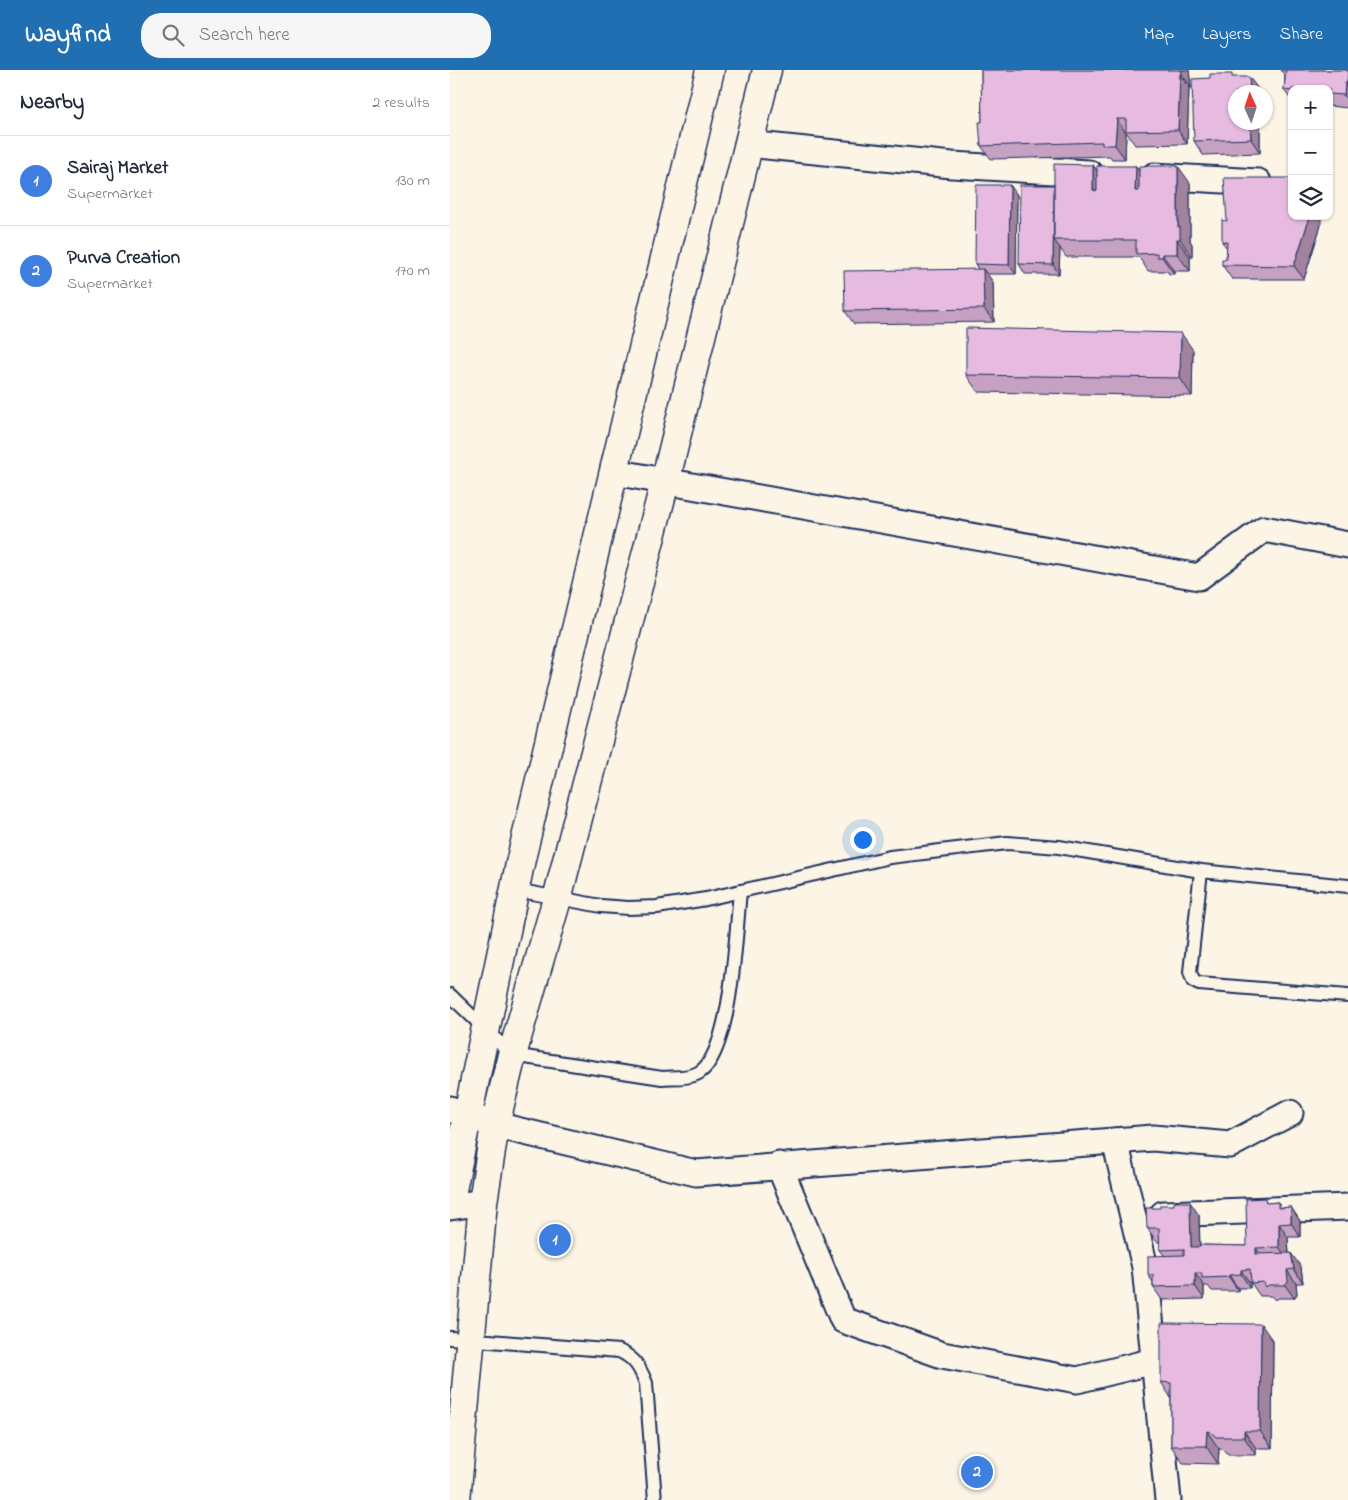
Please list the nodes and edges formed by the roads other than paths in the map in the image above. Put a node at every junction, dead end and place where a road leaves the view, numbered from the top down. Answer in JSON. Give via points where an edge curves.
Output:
{"nodes":[{"id":1,"x":710,"y":70,"type":"edge"},
{"id":2,"x":767,"y":70,"type":"edge"},
{"id":3,"x":748,"y":144,"type":"junction"},
{"id":4,"x":1286,"y":184,"type":"edge"},
{"id":5,"x":614,"y":472,"type":"junction"},
{"id":6,"x":665,"y":482,"type":"junction"},
{"id":7,"x":1348,"y":545,"type":"edge"},
{"id":8,"x":1201,"y":871,"type":"junction"},
{"id":9,"x":1348,"y":886,"type":"edge"},
{"id":10,"x":516,"y":890,"type":"junction"},
{"id":11,"x":740,"y":891,"type":"junction"},
{"id":12,"x":557,"y":899,"type":"junction"},
{"id":13,"x":450,"y":995,"type":"edge"},
{"id":14,"x":1348,"y":996,"type":"edge"},
{"id":15,"x":484,"y":1030,"type":"junction"},
{"id":16,"x":512,"y":1055,"type":"junction"},
{"id":17,"x":458,"y":1113,"type":"edge"},
{"id":18,"x":1290,"y":1113,"type":"dead end"},
{"id":19,"x":495,"y":1125,"type":"junction"},
{"id":20,"x":1115,"y":1141,"type":"junction"},
{"id":21,"x":779,"y":1165,"type":"junction"},
{"id":22,"x":450,"y":1200,"type":"edge"},
{"id":23,"x":483,"y":1202,"type":"junction"},
{"id":24,"x":450,"y":1207,"type":"edge"},
{"id":25,"x":1348,"y":1207,"type":"edge"},
{"id":26,"x":1133,"y":1215,"type":"junction"},
{"id":27,"x":460,"y":1339,"type":"edge"},
{"id":28,"x":1154,"y":1361,"type":"junction"},
{"id":29,"x":456,"y":1500,"type":"edge"},
{"id":30,"x":655,"y":1500,"type":"edge"},
{"id":31,"x":1168,"y":1500,"type":"edge"}],
"edges":[{"from":1,"to":5,"type":"street"},
{"from":2,"to":3,"type":"street"},
{"from":3,"to":4,"type":"street","via":[[952,165]]},
{"from":3,"to":6,"type":"street"},
{"from":5,"to":6,"type":"street"},
{"from":5,"to":10,"type":"street"},
{"from":6,"to":7,"type":"street","via":[[1199,577],[1264,529]]},
{"from":6,"to":12,"type":"street"},
{"from":8,"to":9,"type":"lane"},
{"from":8,"to":11,"type":"lane","via":[[1059,847],[1007,842],[890,857]]},
{"from":8,"to":14,"type":"lane","via":[[1190,972],[1193,981],[1198,984]]},
{"from":10,"to":12,"type":"lane"},
{"from":10,"to":15,"type":"street"},
{"from":11,"to":12,"type":"lane","via":[[657,907],[628,908]]},
{"from":11,"to":16,"type":"lane","via":[[725,1023],[718,1048],[700,1073],[662,1078]]},
{"from":12,"to":16,"type":"street"},
{"from":13,"to":15,"type":"lane"},
{"from":15,"to":16,"type":"lane"},
{"from":15,"to":17,"type":"street"},
{"from":16,"to":19,"type":"street"},
{"from":17,"to":19,"type":"street"},
{"from":17,"to":22,"type":"street"},
{"from":18,"to":20,"type":"street","via":[[1230,1145],[1153,1138]]},
{"from":19,"to":21,"type":"street","via":[[696,1173]]},
{"from":19,"to":23,"type":"street"},
{"from":20,"to":21,"type":"street"},
{"from":20,"to":26,"type":"street"},
{"from":21,"to":28,"type":"street","via":[[843,1320],[942,1355],[1078,1380]]},
{"from":23,"to":24,"type":"street"},
{"from":23,"to":27,"type":"street"},
{"from":25,"to":26,"type":"street"},
{"from":26,"to":28,"type":"street","via":[[1146,1267]]},
{"from":27,"to":29,"type":"street"},
{"from":27,"to":30,"type":"lane","via":[[620,1351],[629,1356],[640,1367],[646,1383]]},
{"from":28,"to":31,"type":"street"}]}
